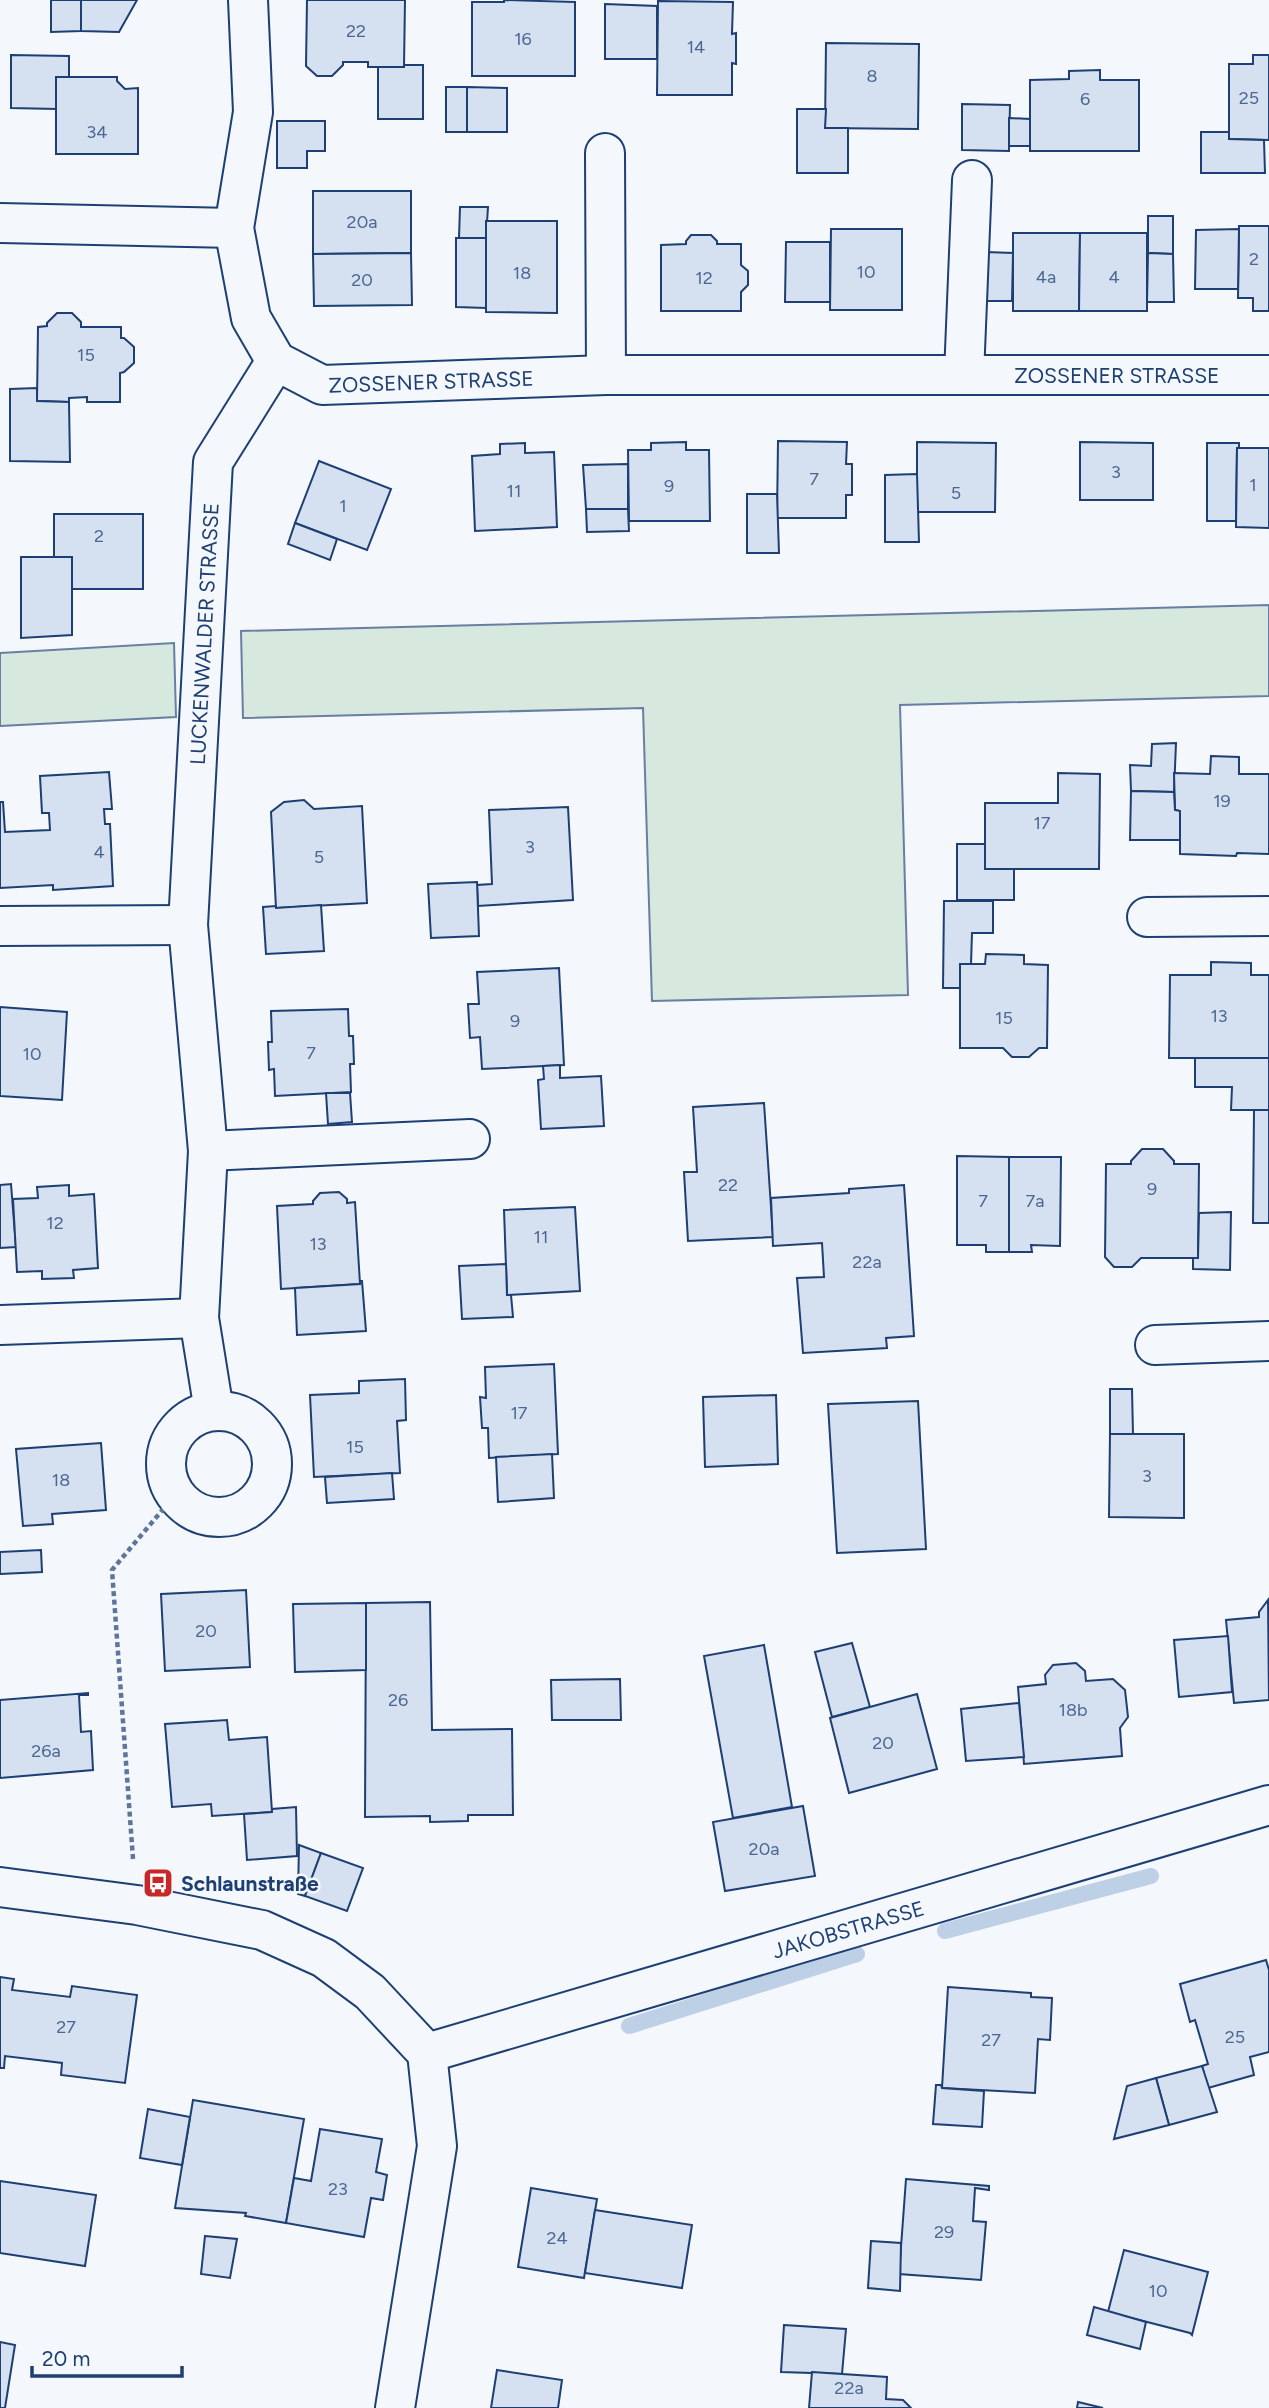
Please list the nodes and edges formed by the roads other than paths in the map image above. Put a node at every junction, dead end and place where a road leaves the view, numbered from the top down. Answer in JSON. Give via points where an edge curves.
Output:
{"nodes":[{"id":1,"x":248,"y":0,"type":"edge"},
{"id":2,"x":605,"y":153,"type":"dead end"},
{"id":3,"x":972,"y":180,"type":"dead end"},
{"id":4,"x":0,"y":223,"type":"edge"},
{"id":5,"x":234,"y":228,"type":"junction"},
{"id":6,"x":276,"y":361,"type":"junction"},
{"id":7,"x":606,"y":375,"type":"junction"},
{"id":8,"x":964,"y":375,"type":"junction"},
{"id":9,"x":1269,"y":375,"type":"edge"},
{"id":10,"x":1269,"y":916,"type":"edge"},
{"id":11,"x":1147,"y":917,"type":"dead end"},
{"id":12,"x":188,"y":925,"type":"junction"},
{"id":13,"x":0,"y":926,"type":"edge"},
{"id":14,"x":470,"y":1139,"type":"dead end"},
{"id":15,"x":208,"y":1150,"type":"junction"},
{"id":16,"x":199,"y":1318,"type":"junction"},
{"id":17,"x":0,"y":1325,"type":"edge"},
{"id":18,"x":1269,"y":1340,"type":"edge"},
{"id":19,"x":1155,"y":1345,"type":"dead end"},
{"id":20,"x":214,"y":1411,"type":"junction"},
{"id":21,"x":1269,"y":1805,"type":"edge"},
{"id":22,"x":0,"y":1887,"type":"edge"},
{"id":23,"x":427,"y":2053,"type":"junction"},
{"id":24,"x":395,"y":2408,"type":"edge"}],
"edges":[{"from":1,"to":5,"type":"street","via":[[253,112]]},
{"from":2,"to":7,"type":"street"},
{"from":3,"to":8,"type":"street"},
{"from":4,"to":5,"type":"street"},
{"from":5,"to":6,"type":"street","via":[[251,318]]},
{"from":6,"to":7,"type":"street","name":"ZOSSENER STRASSE","via":[[322,385]]},
{"from":6,"to":12,"type":"street","name":"LUCKENWALDER STRASSE","via":[[213,462]]},
{"from":7,"to":8,"type":"street","name":"ZOSSENER STRASSE"},
{"from":8,"to":9,"type":"street","name":"ZOSSENER STRASSE"},
{"from":10,"to":11,"type":"street"},
{"from":12,"to":13,"type":"street"},
{"from":12,"to":15,"type":"street","name":"LUCKENWALDER STRASSE"},
{"from":14,"to":15,"type":"street"},
{"from":15,"to":16,"type":"street","name":"LUCKENWALDER STRASSE"},
{"from":16,"to":17,"type":"street"},
{"from":16,"to":20,"type":"street","name":"LUCKENWALDER STRASSE"},
{"from":18,"to":19,"type":"street"},
{"from":20,"to":20,"type":"street","via":[[232,1412],[249,1420],[262,1433],[272,1468],[257,1502],[241,1513],[223,1517],[196,1511],[175,1495],[165,1460],[180,1426]]},
{"from":21,"to":23,"type":"street","name":"JAKOBSTRASSE"},
{"from":22,"to":23,"type":"street","via":[[137,1905],[262,1930],[324,1958],[370,1992]]},
{"from":23,"to":24,"type":"street","via":[[437,2146]]}]}
